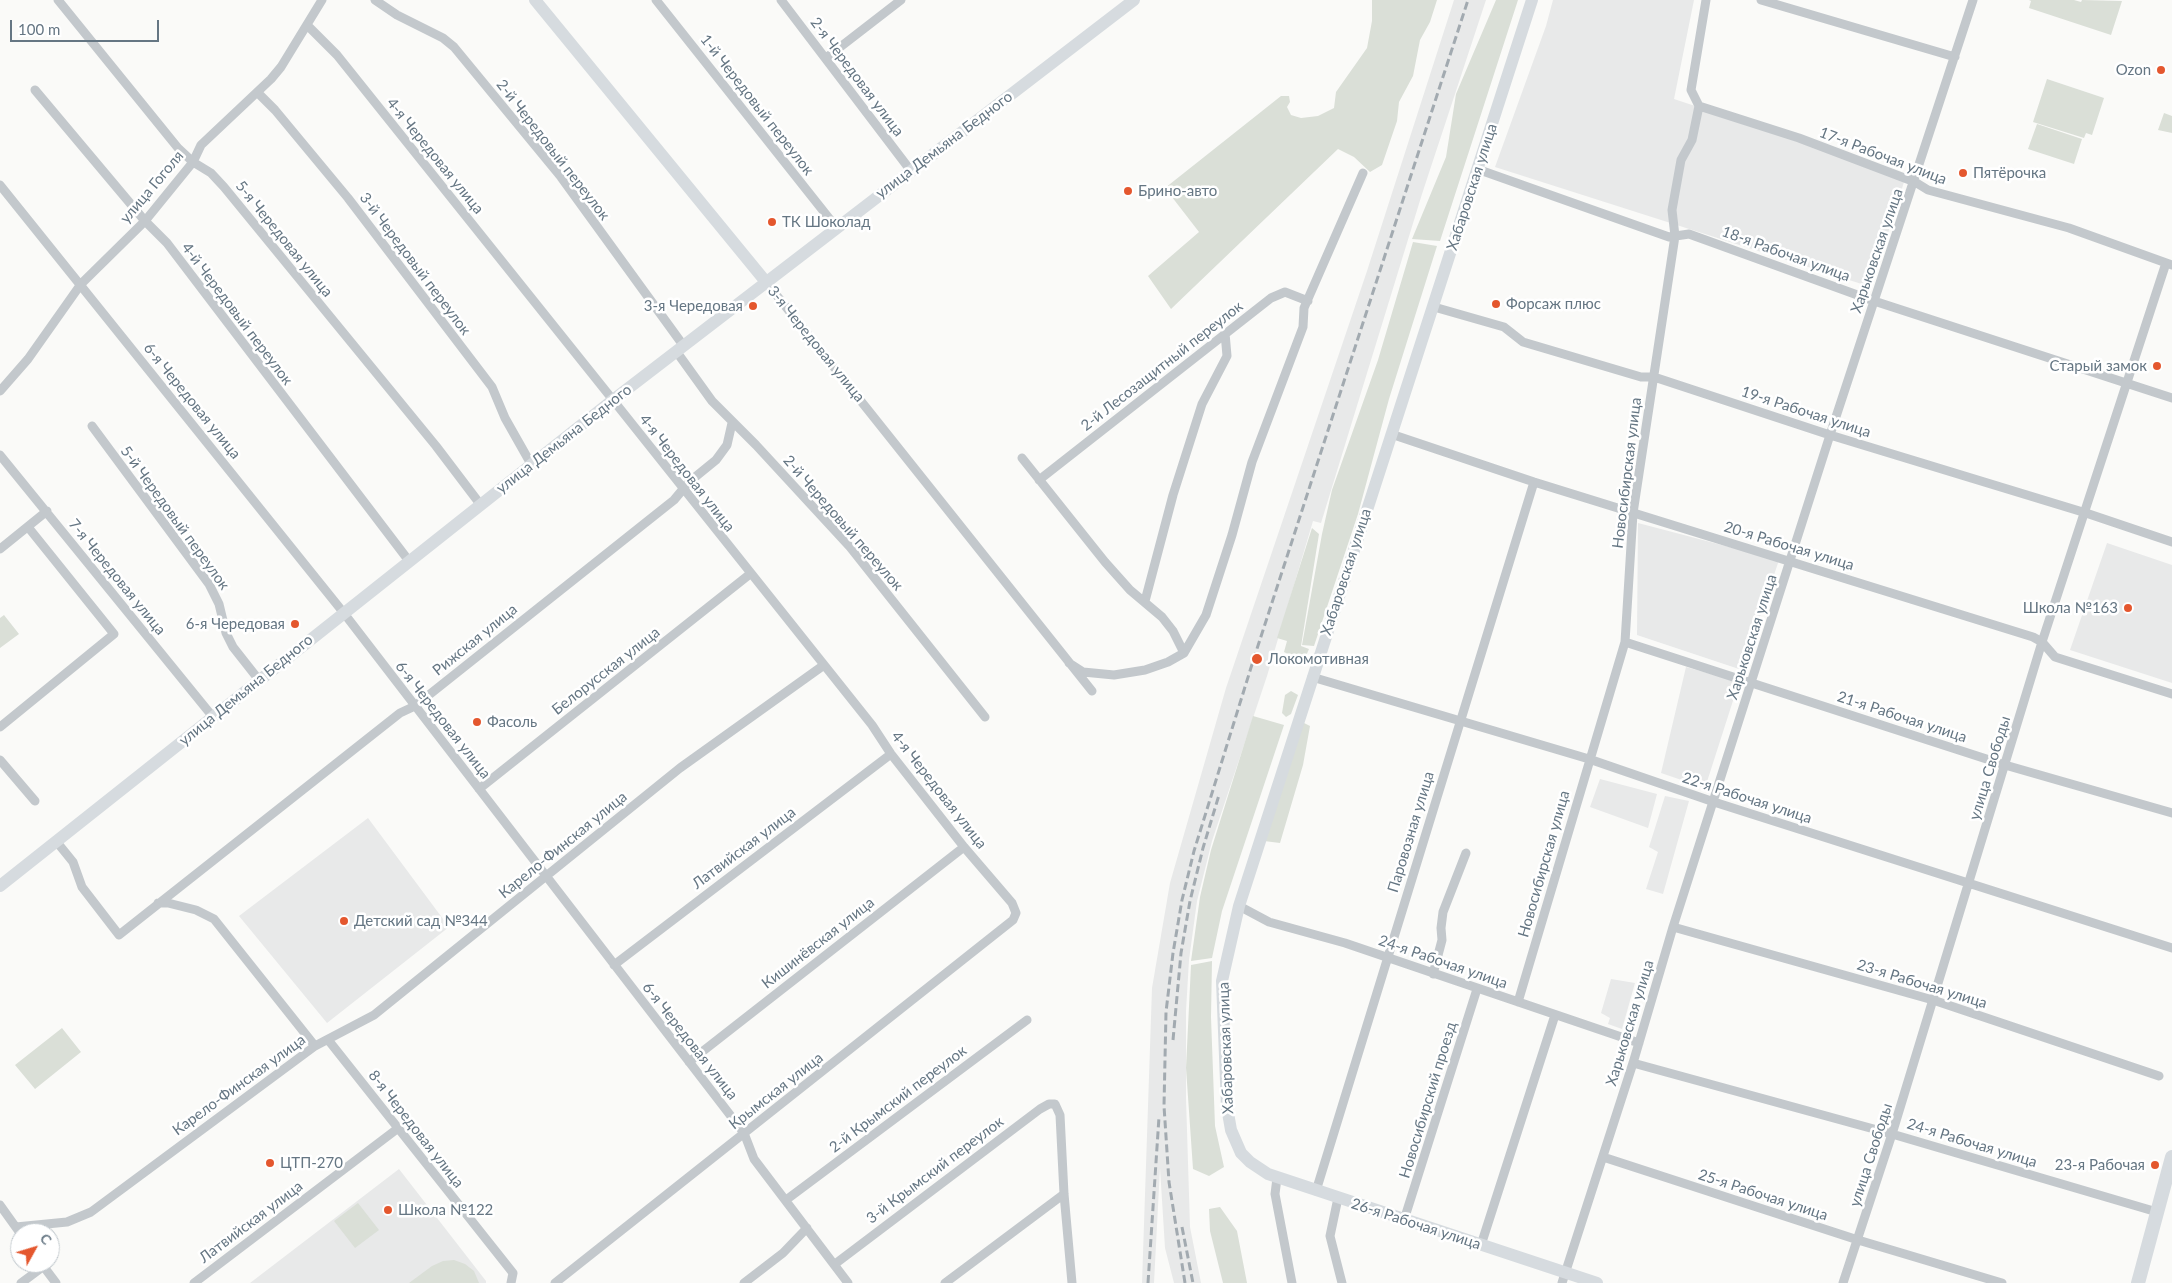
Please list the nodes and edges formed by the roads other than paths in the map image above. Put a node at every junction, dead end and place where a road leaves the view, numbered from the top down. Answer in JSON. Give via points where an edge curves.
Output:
{"nodes":[{"id":1,"x":58,"y":0,"type":"edge"},
{"id":2,"x":322,"y":0,"type":"edge"},
{"id":3,"x":375,"y":0,"type":"edge"},
{"id":4,"x":535,"y":0,"type":"edge"},
{"id":5,"x":656,"y":0,"type":"edge"},
{"id":6,"x":781,"y":0,"type":"edge"},
{"id":7,"x":901,"y":0,"type":"edge"},
{"id":8,"x":1532,"y":0,"type":"edge"},
{"id":9,"x":1706,"y":0,"type":"edge"},
{"id":10,"x":1762,"y":0,"type":"edge"},
{"id":11,"x":1973,"y":0,"type":"edge"},
{"id":12,"x":1125,"y":3,"type":"edge"},
{"id":13,"x":307,"y":25,"type":"junction"},
{"id":14,"x":1955,"y":57,"type":"junction"},
{"id":15,"x":826,"y":58,"type":"junction"},
{"id":16,"x":35,"y":90,"type":"dead end"},
{"id":17,"x":259,"y":94,"type":"junction"},
{"id":18,"x":1699,"y":106,"type":"junction"},
{"id":19,"x":193,"y":162,"type":"junction"},
{"id":20,"x":1477,"y":169,"type":"junction"},
{"id":21,"x":911,"y":170,"type":"junction"},
{"id":22,"x":1363,"y":173,"type":"dead end"},
{"id":23,"x":1915,"y":182,"type":"junction"},
{"id":24,"x":0,"y":185,"type":"edge"},
{"id":25,"x":145,"y":221,"type":"junction"},
{"id":26,"x":836,"y":227,"type":"junction"},
{"id":27,"x":1675,"y":236,"type":"junction"},
{"id":28,"x":2169,"y":264,"type":"edge"},
{"id":29,"x":766,"y":282,"type":"junction"},
{"id":30,"x":81,"y":284,"type":"junction"},
{"id":31,"x":1308,"y":300,"type":"junction"},
{"id":32,"x":1874,"y":301,"type":"junction"},
{"id":33,"x":1434,"y":306,"type":"junction"},
{"id":34,"x":1225,"y":334,"type":"junction"},
{"id":35,"x":680,"y":348,"type":"junction"},
{"id":36,"x":1654,"y":377,"type":"junction"},
{"id":37,"x":2129,"y":382,"type":"junction"},
{"id":38,"x":0,"y":392,"type":"edge"},
{"id":39,"x":2172,"y":398,"type":"edge"},
{"id":40,"x":613,"y":400,"type":"junction"},
{"id":41,"x":732,"y":423,"type":"junction"},
{"id":42,"x":92,"y":426,"type":"dead end"},
{"id":43,"x":1392,"y":434,"type":"junction"},
{"id":44,"x":1830,"y":435,"type":"junction"},
{"id":45,"x":0,"y":455,"type":"edge"},
{"id":46,"x":1022,"y":458,"type":"dead end"},
{"id":47,"x":531,"y":464,"type":"junction"},
{"id":48,"x":1039,"y":480,"type":"junction"},
{"id":49,"x":1534,"y":482,"type":"junction"},
{"id":50,"x":682,"y":490,"type":"junction"},
{"id":51,"x":480,"y":504,"type":"junction"},
{"id":52,"x":47,"y":511,"type":"junction"},
{"id":53,"x":1633,"y":512,"type":"junction"},
{"id":54,"x":2086,"y":513,"type":"junction"},
{"id":55,"x":28,"y":526,"type":"junction"},
{"id":56,"x":2172,"y":542,"type":"edge"},
{"id":57,"x":0,"y":549,"type":"edge"},
{"id":58,"x":409,"y":561,"type":"junction"},
{"id":59,"x":1790,"y":561,"type":"junction"},
{"id":60,"x":750,"y":574,"type":"junction"},
{"id":61,"x":1145,"y":602,"type":"junction"},
{"id":62,"x":343,"y":612,"type":"junction"},
{"id":63,"x":1626,"y":642,"type":"junction"},
{"id":64,"x":2042,"y":642,"type":"junction"},
{"id":65,"x":1184,"y":653,"type":"junction"},
{"id":66,"x":1069,"y":663,"type":"junction"},
{"id":67,"x":824,"y":665,"type":"junction"},
{"id":68,"x":1312,"y":677,"type":"junction"},
{"id":69,"x":259,"y":680,"type":"junction"},
{"id":70,"x":1752,"y":682,"type":"junction"},
{"id":71,"x":1092,"y":691,"type":"dead end"},
{"id":72,"x":2172,"y":694,"type":"edge"},
{"id":73,"x":415,"y":706,"type":"junction"},
{"id":74,"x":213,"y":716,"type":"junction"},
{"id":75,"x":985,"y":717,"type":"dead end"},
{"id":76,"x":1460,"y":722,"type":"junction"},
{"id":77,"x":0,"y":726,"type":"edge"},
{"id":78,"x":891,"y":754,"type":"junction"},
{"id":79,"x":1589,"y":759,"type":"junction"},
{"id":80,"x":0,"y":760,"type":"edge"},
{"id":81,"x":2005,"y":765,"type":"junction"},
{"id":82,"x":479,"y":789,"type":"junction"},
{"id":83,"x":35,"y":801,"type":"dead end"},
{"id":84,"x":1714,"y":802,"type":"junction"},
{"id":85,"x":2172,"y":813,"type":"edge"},
{"id":86,"x":56,"y":841,"type":"junction"},
{"id":87,"x":964,"y":847,"type":"junction"},
{"id":88,"x":1466,"y":853,"type":"dead end"},
{"id":89,"x":545,"y":875,"type":"junction"},
{"id":90,"x":1969,"y":884,"type":"junction"},
{"id":91,"x":0,"y":886,"type":"edge"},
{"id":92,"x":158,"y":902,"type":"junction"},
{"id":93,"x":1238,"y":906,"type":"junction"},
{"id":94,"x":1014,"y":920,"type":"joint"},
{"id":95,"x":1673,"y":927,"type":"junction"},
{"id":96,"x":2172,"y":948,"type":"edge"},
{"id":97,"x":1386,"y":958,"type":"junction"},
{"id":98,"x":614,"y":965,"type":"junction"},
{"id":99,"x":1433,"y":974,"type":"junction"},
{"id":100,"x":1477,"y":989,"type":"junction"},
{"id":101,"x":1933,"y":1000,"type":"junction"},
{"id":102,"x":1518,"y":1002,"type":"junction"},
{"id":103,"x":1555,"y":1015,"type":"junction"},
{"id":104,"x":1027,"y":1020,"type":"dead end"},
{"id":105,"x":328,"y":1040,"type":"junction"},
{"id":106,"x":1639,"y":1043,"type":"junction"},
{"id":107,"x":315,"y":1046,"type":"junction"},
{"id":108,"x":689,"y":1062,"type":"junction"},
{"id":109,"x":1633,"y":1063,"type":"junction"},
{"id":110,"x":2159,"y":1076,"type":"dead end"},
{"id":111,"x":397,"y":1129,"type":"junction"},
{"id":112,"x":744,"y":1133,"type":"junction"},
{"id":113,"x":1892,"y":1134,"type":"junction"},
{"id":114,"x":1241,"y":1152,"type":"joint"},
{"id":115,"x":1603,"y":1157,"type":"junction"},
{"id":116,"x":2172,"y":1157,"type":"edge"},
{"id":117,"x":1277,"y":1178,"type":"junction"},
{"id":118,"x":1316,"y":1191,"type":"junction"},
{"id":119,"x":1064,"y":1194,"type":"junction"},
{"id":120,"x":1338,"y":1198,"type":"junction"},
{"id":121,"x":786,"y":1200,"type":"junction"},
{"id":122,"x":0,"y":1205,"type":"edge"},
{"id":123,"x":2157,"y":1212,"type":"junction"},
{"id":124,"x":1404,"y":1220,"type":"junction"},
{"id":125,"x":13,"y":1223,"type":"edge"},
{"id":126,"x":60,"y":1223,"type":"edge"},
{"id":127,"x":807,"y":1228,"type":"junction"},
{"id":128,"x":1858,"y":1240,"type":"junction"},
{"id":129,"x":1481,"y":1245,"type":"junction"},
{"id":130,"x":835,"y":1264,"type":"junction"},
{"id":131,"x":33,"y":1273,"type":"edge"},
{"id":132,"x":48,"y":1273,"type":"edge"},
{"id":133,"x":1564,"y":1278,"type":"edge"},
{"id":134,"x":21,"y":1283,"type":"edge"},
{"id":135,"x":56,"y":1283,"type":"edge"},
{"id":136,"x":194,"y":1283,"type":"edge"},
{"id":137,"x":511,"y":1283,"type":"edge"},
{"id":138,"x":555,"y":1283,"type":"edge"},
{"id":139,"x":744,"y":1283,"type":"edge"},
{"id":140,"x":848,"y":1283,"type":"edge"},
{"id":141,"x":945,"y":1283,"type":"edge"},
{"id":142,"x":1072,"y":1283,"type":"edge"},
{"id":143,"x":1292,"y":1283,"type":"edge"},
{"id":144,"x":1342,"y":1283,"type":"edge"},
{"id":145,"x":1596,"y":1283,"type":"edge"},
{"id":146,"x":1843,"y":1283,"type":"edge"},
{"id":147,"x":2002,"y":1283,"type":"edge"},
{"id":148,"x":2138,"y":1283,"type":"edge"}],
"edges":[{"from":1,"to":19,"type":"street","name":"5-я Чередовая улица","via":[[178,148]]},
{"from":2,"to":13,"type":"street","name":"улица Гоголя"},
{"from":3,"to":35,"type":"street","name":"2-й Чередовый переулок","via":[[454,47],[561,177]]},
{"from":4,"to":29,"type":"main road","name":"3-я Чередовая улица"},
{"from":5,"to":26,"type":"street","name":"1-й Чередовый переулок"},
{"from":6,"to":15,"type":"street","name":"2-я Чередовая улица"},
{"from":7,"to":15,"type":"street"},
{"from":8,"to":20,"type":"main road","name":"Хабаровская улица"},
{"from":9,"to":18,"type":"street","name":"Новосибирская улица","via":[[1691,90]]},
{"from":10,"to":14,"type":"street"},
{"from":11,"to":14,"type":"street","name":"Харьковская улица"},
{"from":12,"to":21,"type":"main road","name":"улица Демьяна Бедного"},
{"from":13,"to":17,"type":"street","name":"улица Гоголя","via":[[282,67]]},
{"from":13,"to":40,"type":"street","name":"4-я Чередовая улица","via":[[337,56]]},
{"from":14,"to":23,"type":"street","name":"Харьковская улица"},
{"from":15,"to":21,"type":"street","name":"2-я Чередовая улица"},
{"from":16,"to":25,"type":"street","name":"4-й Чередовый переулок"},
{"from":17,"to":19,"type":"street","name":"улица Гоголя","via":[[202,145]]},
{"from":17,"to":47,"type":"street","name":"3-й Чередовый переулок","via":[[348,198],[492,387]]},
{"from":18,"to":23,"type":"street","name":"17-я Рабочая улица","via":[[1798,138]]},
{"from":18,"to":27,"type":"street","name":"Новосибирская улица","via":[[1692,140],[1681,160],[1672,210]]},
{"from":19,"to":25,"type":"street","name":"улица Гоголя"},
{"from":19,"to":51,"type":"street","name":"5-я Чередовая улица","via":[[224,187]]},
{"from":20,"to":27,"type":"street","name":"18-я Рабочая улица","via":[[1669,237]]},
{"from":20,"to":33,"type":"main road","name":"Хабаровская улица"},
{"from":21,"to":26,"type":"main road","name":"улица Демьяна Бедного"},
{"from":22,"to":31,"type":"street"},
{"from":23,"to":28,"type":"street","name":"17-я Рабочая улица","via":[[1928,190],[2069,228]]},
{"from":23,"to":32,"type":"street","name":"Харьковская улица"},
{"from":24,"to":30,"type":"street","name":"6-я Чередовая улица"},
{"from":25,"to":30,"type":"street","name":"улица Гоголя"},
{"from":25,"to":58,"type":"street","name":"4-й Чередовый переулок","via":[[167,243]]},
{"from":26,"to":29,"type":"main road","name":"улица Демьяна Бедного"},
{"from":27,"to":32,"type":"street","name":"18-я Рабочая улица","via":[[1689,234]]},
{"from":27,"to":36,"type":"street","name":"Новосибирская улица"},
{"from":28,"to":37,"type":"street","name":"улица Свободы"},
{"from":29,"to":35,"type":"main road","name":"улица Демьяна Бедного"},
{"from":29,"to":66,"type":"street","name":"3-я Чередовая улица"},
{"from":30,"to":38,"type":"street","name":"улица Гоголя","via":[[28,359]]},
{"from":30,"to":62,"type":"street","name":"6-я Чередовая улица"},
{"from":31,"to":34,"type":"street","name":"2-й Лесозащитный переулок","via":[[1285,292],[1271,298]]},
{"from":31,"to":65,"type":"street","via":[[1303,327],[1252,462],[1206,615]]},
{"from":32,"to":37,"type":"street","name":"18-я Рабочая улица"},
{"from":32,"to":44,"type":"street","name":"Харьковская улица"},
{"from":33,"to":36,"type":"street","name":"19-я Рабочая улица","via":[[1504,328],[1524,342],[1641,377]]},
{"from":33,"to":43,"type":"main road","name":"Хабаровская улица"},
{"from":34,"to":48,"type":"street","name":"2-й Лесозащитный переулок"},
{"from":34,"to":61,"type":"street","via":[[1228,356],[1202,404],[1173,495]]},
{"from":35,"to":40,"type":"main road","name":"улица Демьяна Бедного"},
{"from":35,"to":41,"type":"street","name":"2-й Чередовый переулок","via":[[712,401]]},
{"from":36,"to":44,"type":"street","name":"19-я Рабочая улица"},
{"from":36,"to":53,"type":"street","name":"Новосибирская улица"},
{"from":37,"to":39,"type":"street","name":"18-я Рабочая улица"},
{"from":37,"to":54,"type":"street","name":"улица Свободы"},
{"from":40,"to":47,"type":"main road","name":"улица Демьяна Бедного"},
{"from":40,"to":50,"type":"street","name":"4-я Чередовая улица"},
{"from":41,"to":50,"type":"street","name":"Рижская улица","via":[[727,445],[716,460]]},
{"from":41,"to":75,"type":"street","name":"2-й Чередовый переулок","via":[[850,547]]},
{"from":42,"to":69,"type":"street","name":"5-й Чередовый переулок","via":[[209,584],[233,647]]},
{"from":43,"to":49,"type":"street","name":"20-я Рабочая улица"},
{"from":43,"to":68,"type":"main road","name":"Хабаровская улица"},
{"from":44,"to":54,"type":"street","name":"19-я Рабочая улица"},
{"from":44,"to":59,"type":"street","name":"Харьковская улица"},
{"from":45,"to":52,"type":"street","name":"7-я Чередовая улица"},
{"from":46,"to":48,"type":"street"},
{"from":47,"to":51,"type":"main road","name":"улица Демьяна Бедного"},
{"from":48,"to":61,"type":"street","via":[[1105,562]]},
{"from":49,"to":53,"type":"street","name":"20-я Рабочая улица"},
{"from":49,"to":76,"type":"street","name":"Паровозная улица"},
{"from":50,"to":60,"type":"street","name":"4-я Чередовая улица"},
{"from":50,"to":73,"type":"street","name":"Рижская улица","via":[[674,500]]},
{"from":51,"to":58,"type":"main road","name":"улица Демьяна Бедного"},
{"from":52,"to":55,"type":"street"},
{"from":52,"to":74,"type":"street","name":"7-я Чередовая улица"},
{"from":53,"to":59,"type":"street","name":"20-я Рабочая улица"},
{"from":53,"to":63,"type":"street","name":"Новосибирская улица"},
{"from":54,"to":56,"type":"street","name":"19-я Рабочая улица"},
{"from":54,"to":64,"type":"street","name":"улица Свободы"},
{"from":55,"to":57,"type":"street"},
{"from":55,"to":77,"type":"street","via":[[114,634]]},
{"from":58,"to":62,"type":"main road","name":"улица Демьяна Бедного"},
{"from":59,"to":64,"type":"street","name":"20-я Рабочая улица"},
{"from":59,"to":70,"type":"street","name":"Харьковская улица"},
{"from":60,"to":67,"type":"street","name":"4-я Чередовая улица"},
{"from":60,"to":82,"type":"street","name":"Белорусская улица"},
{"from":61,"to":65,"type":"street","via":[[1173,632]]},
{"from":62,"to":69,"type":"main road","name":"улица Демьяна Бедного"},
{"from":62,"to":73,"type":"street","name":"6-я Чередовая улица"},
{"from":63,"to":70,"type":"street","name":"21-я Рабочая улица"},
{"from":63,"to":79,"type":"street","name":"Новосибирская улица"},
{"from":64,"to":72,"type":"street","name":"20-я Рабочая улица","via":[[2054,656]]},
{"from":64,"to":81,"type":"street","name":"улица Свободы"},
{"from":65,"to":66,"type":"street","via":[[1145,670],[1114,675],[1083,672]]},
{"from":66,"to":71,"type":"street","name":"3-я Чередовая улица"},
{"from":67,"to":78,"type":"street","name":"4-я Чередовая улица"},
{"from":67,"to":89,"type":"street","name":"Карело-Финская улица","via":[[680,768]]},
{"from":68,"to":76,"type":"street","name":"22-я Рабочая улица"},
{"from":68,"to":93,"type":"main road","name":"Хабаровская улица"},
{"from":69,"to":74,"type":"main road","name":"улица Демьяна Бедного"},
{"from":70,"to":81,"type":"street","name":"21-я Рабочая улица"},
{"from":70,"to":84,"type":"street","name":"Харьковская улица"},
{"from":73,"to":82,"type":"street","name":"6-я Чередовая улица"},
{"from":73,"to":92,"type":"street","name":"Рижская улица","via":[[400,713]]},
{"from":74,"to":86,"type":"main road","name":"улица Демьяна Бедного"},
{"from":76,"to":79,"type":"street","name":"22-я Рабочая улица"},
{"from":76,"to":97,"type":"street","name":"Паровозная улица"},
{"from":78,"to":87,"type":"street","name":"4-я Чередовая улица"},
{"from":78,"to":98,"type":"street","name":"Латвийская улица"},
{"from":79,"to":84,"type":"street","name":"22-я Рабочая улица"},
{"from":79,"to":102,"type":"street","name":"Новосибирская улица"},
{"from":80,"to":83,"type":"street"},
{"from":81,"to":85,"type":"street","name":"21-я Рабочая улица"},
{"from":81,"to":90,"type":"street","name":"улица Свободы"},
{"from":82,"to":89,"type":"street","name":"6-я Чередовая улица"},
{"from":84,"to":90,"type":"street","name":"22-я Рабочая улица"},
{"from":84,"to":95,"type":"street","name":"Харьковская улица"},
{"from":86,"to":91,"type":"main road","name":"улица Демьяна Бедного"},
{"from":86,"to":92,"type":"street","name":"Рижская улица","via":[[73,862],[82,887],[119,935]]},
{"from":87,"to":94,"type":"street","name":"4-я Чередовая улица","via":[[1012,903],[1016,912]]},
{"from":87,"to":108,"type":"street","name":"Кишинёвская улица"},
{"from":88,"to":99,"type":"street","via":[[1444,912],[1442,940]]},
{"from":89,"to":98,"type":"street","name":"6-я Чередовая улица"},
{"from":89,"to":105,"type":"street","name":"Карело-Финская улица","via":[[374,1015]]},
{"from":90,"to":96,"type":"street","name":"22-я Рабочая улица"},
{"from":90,"to":101,"type":"street","name":"улица Свободы"},
{"from":92,"to":107,"type":"street","via":[[196,910],[214,920]]},
{"from":93,"to":97,"type":"street","name":"24-я Рабочая улица","via":[[1269,922]]},
{"from":93,"to":114,"type":"main road","name":"Хабаровская улица","via":[[1222,981],[1227,1107],[1231,1130]]},
{"from":94,"to":112,"type":"street","name":"Крымская улица"},
{"from":95,"to":101,"type":"street","name":"23-я Рабочая улица"},
{"from":95,"to":106,"type":"street","name":"Харьковская улица"},
{"from":97,"to":99,"type":"street","name":"24-я Рабочая улица"},
{"from":97,"to":118,"type":"street","name":"Паровозная улица"},
{"from":98,"to":108,"type":"street","name":"6-я Чередовая улица"},
{"from":99,"to":100,"type":"street","name":"24-я Рабочая улица"},
{"from":100,"to":102,"type":"street","name":"24-я Рабочая улица"},
{"from":100,"to":124,"type":"street","name":"Новосибирский проезд"},
{"from":101,"to":110,"type":"street","name":"23-я Рабочая улица"},
{"from":101,"to":113,"type":"street","name":"улица Свободы"},
{"from":102,"to":103,"type":"street","name":"24-я Рабочая улица"},
{"from":103,"to":106,"type":"street","name":"24-я Рабочая улица"},
{"from":103,"to":129,"type":"street"},
{"from":104,"to":121,"type":"street","name":"2-й Крымский переулок"},
{"from":105,"to":107,"type":"street","name":"Карело-Финская улица"},
{"from":105,"to":111,"type":"street","name":"8-я Чередовая улица"},
{"from":106,"to":109,"type":"street","name":"Харьковская улица"},
{"from":107,"to":126,"type":"street","name":"Карело-Финская улица","via":[[91,1212]]},
{"from":108,"to":112,"type":"street","name":"6-я Чередовая улица"},
{"from":109,"to":113,"type":"street","name":"24-я Рабочая улица"},
{"from":109,"to":115,"type":"street","name":"Харьковская улица"},
{"from":111,"to":136,"type":"street","name":"Латвийская улица"},
{"from":111,"to":137,"type":"street","name":"8-я Чередовая улица","via":[[513,1273]]},
{"from":112,"to":121,"type":"street","name":"6-я Чередовая улица","via":[[754,1159]]},
{"from":112,"to":138,"type":"street","name":"Крымская улица"},
{"from":113,"to":123,"type":"street","name":"24-я Рабочая улица"},
{"from":113,"to":128,"type":"street","name":"улица Свободы"},
{"from":114,"to":117,"type":"main road","name":"26-я Рабочая улица","via":[[1259,1169]]},
{"from":115,"to":128,"type":"street","name":"25-я Рабочая улица"},
{"from":115,"to":133,"type":"street","name":"Харьковская улица"},
{"from":116,"to":123,"type":"main road"},
{"from":117,"to":118,"type":"main road","name":"26-я Рабочая улица"},
{"from":117,"to":143,"type":"street","via":[[1275,1194]]},
{"from":118,"to":120,"type":"main road","name":"26-я Рабочая улица"},
{"from":119,"to":130,"type":"street","name":"3-й Крымский переулок","via":[[1060,1115],[1055,1104],[1049,1104]]},
{"from":119,"to":141,"type":"street"},
{"from":119,"to":142,"type":"street"},
{"from":120,"to":124,"type":"main road","name":"26-я Рабочая улица"},
{"from":120,"to":144,"type":"street","via":[[1330,1236]]},
{"from":121,"to":127,"type":"street","name":"6-я Чередовая улица"},
{"from":122,"to":125,"type":"street"},
{"from":123,"to":148,"type":"main road"},
{"from":124,"to":129,"type":"main road","name":"26-я Рабочая улица"},
{"from":127,"to":130,"type":"street","name":"6-я Чередовая улица"},
{"from":127,"to":139,"type":"street","via":[[784,1253]]},
{"from":128,"to":146,"type":"street","name":"улица Свободы"},
{"from":128,"to":147,"type":"street","name":"25-я Рабочая улица"},
{"from":129,"to":133,"type":"main road","name":"26-я Рабочая улица"},
{"from":130,"to":140,"type":"street","name":"6-я Чередовая улица"},
{"from":131,"to":134,"type":"street"},
{"from":132,"to":135,"type":"street"},
{"from":133,"to":145,"type":"main road","name":"26-я Рабочая улица"}]}
